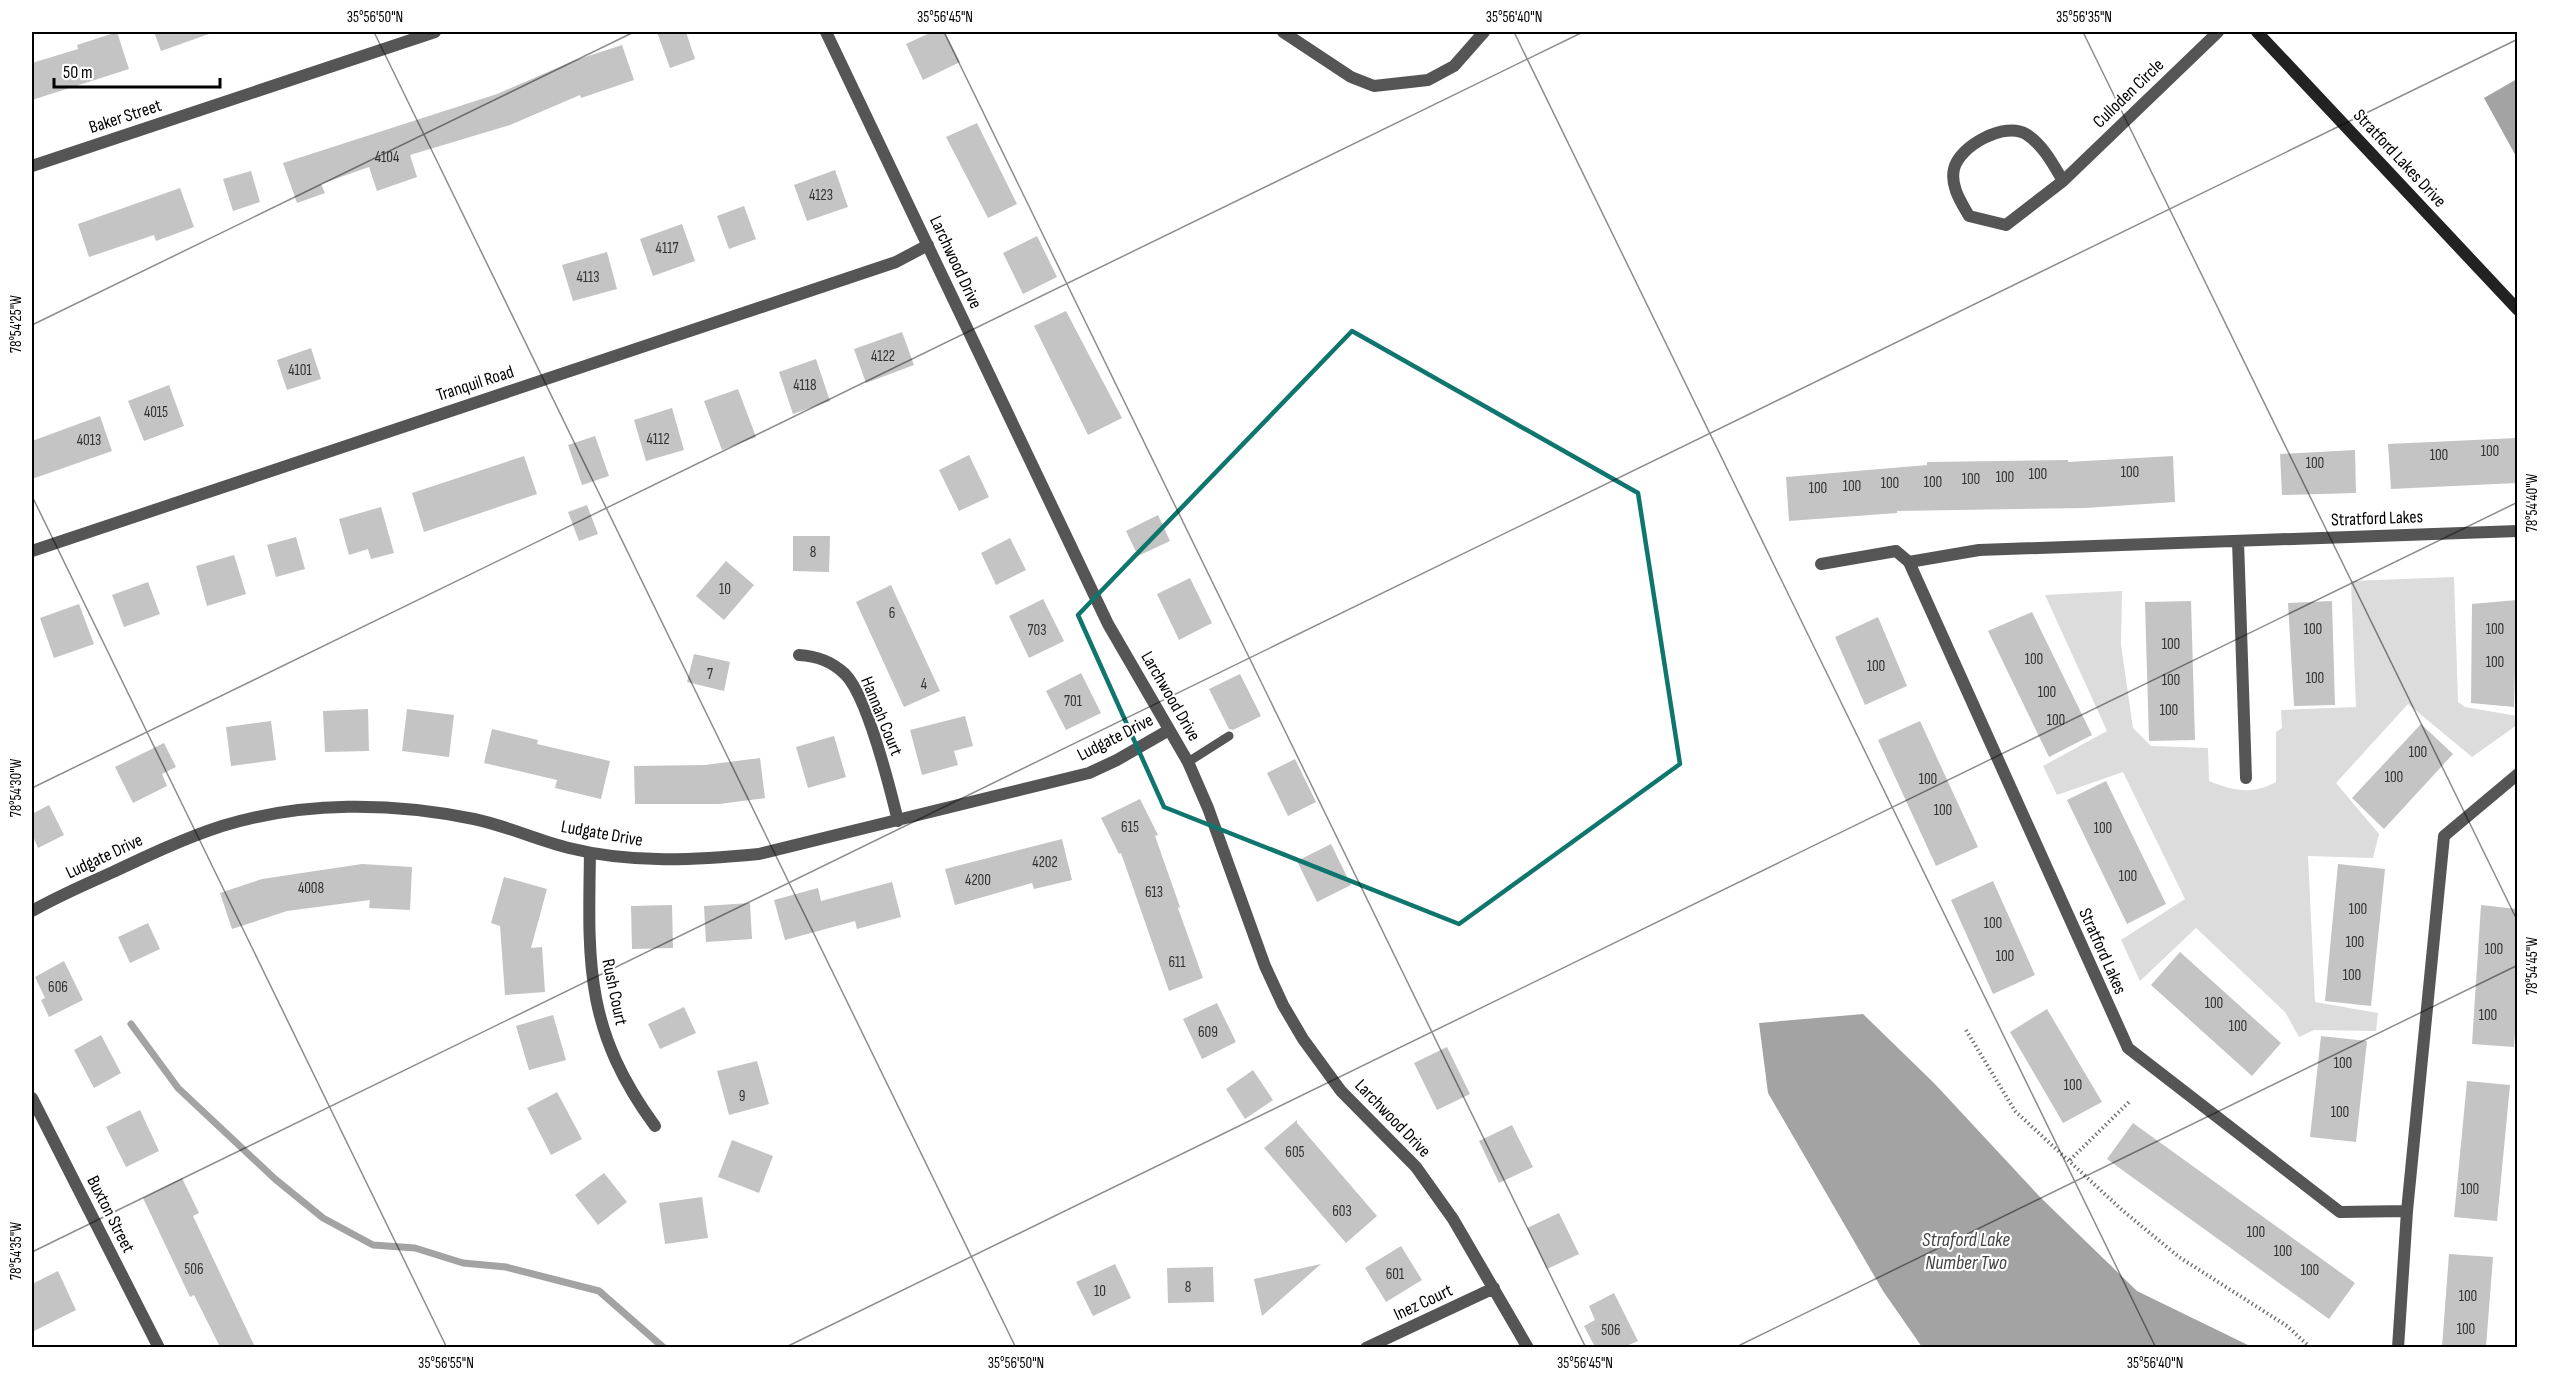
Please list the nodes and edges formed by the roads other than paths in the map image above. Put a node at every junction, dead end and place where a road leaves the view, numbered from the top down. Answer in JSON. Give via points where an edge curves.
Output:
{"nodes":[{"id":1,"x":435,"y":32,"type":"edge"},
{"id":2,"x":826,"y":32,"type":"edge"},
{"id":3,"x":1283,"y":32,"type":"edge"},
{"id":4,"x":1484,"y":32,"type":"edge"},
{"id":5,"x":2218,"y":32,"type":"edge"},
{"id":6,"x":2257,"y":32,"type":"edge"},
{"id":7,"x":32,"y":166,"type":"edge"},
{"id":8,"x":2063,"y":181,"type":"junction"},
{"id":9,"x":928,"y":245,"type":"junction"},
{"id":10,"x":2517,"y":310,"type":"edge"},
{"id":11,"x":2517,"y":531,"type":"edge"},
{"id":12,"x":2238,"y":541,"type":"junction"},
{"id":13,"x":32,"y":551,"type":"edge"},
{"id":14,"x":1909,"y":562,"type":"junction"},
{"id":15,"x":1821,"y":564,"type":"dead end"},
{"id":16,"x":799,"y":655,"type":"dead end"},
{"id":17,"x":1169,"y":729,"type":"junction"},
{"id":18,"x":1229,"y":736,"type":"dead end"},
{"id":19,"x":1188,"y":762,"type":"junction"},
{"id":20,"x":2517,"y":774,"type":"edge"},
{"id":21,"x":2246,"y":778,"type":"dead end"},
{"id":22,"x":898,"y":821,"type":"junction"},
{"id":23,"x":590,"y":853,"type":"junction"},
{"id":24,"x":32,"y":911,"type":"edge"},
{"id":25,"x":32,"y":1098,"type":"edge"},
{"id":26,"x":655,"y":1126,"type":"dead end"},
{"id":27,"x":2407,"y":1210,"type":"junction"},
{"id":28,"x":1494,"y":1288,"type":"junction"},
{"id":29,"x":159,"y":1347,"type":"edge"},
{"id":30,"x":1366,"y":1347,"type":"edge"},
{"id":31,"x":1528,"y":1347,"type":"edge"},
{"id":32,"x":2397,"y":1347,"type":"edge"}],
"edges":[{"from":1,"to":7,"type":"street","name":"Baker Street"},
{"from":2,"to":9,"type":"street","name":"Larchwood Drive"},
{"from":3,"to":4,"type":"street","via":[[1351,77],[1374,86],[1428,80],[1454,66]]},
{"from":5,"to":8,"type":"street","name":"Culloden Circle"},
{"from":6,"to":10,"type":"street","name":"Stratford Lakes Drive"},
{"from":8,"to":8,"type":"street","name":"Culloden Circle","via":[[2046,153],[2025,133],[1998,130],[1971,146],[1954,167],[1954,189],[1969,216],[2006,225]]},
{"from":9,"to":13,"type":"street","name":"Tranquil Road","via":[[896,262]]},
{"from":9,"to":17,"type":"street","name":"Larchwood Drive","via":[[1108,624]]},
{"from":11,"to":12,"type":"street","name":"Stratford Lakes"},
{"from":12,"to":14,"type":"street","name":"Stratford Lakes","via":[[1979,550]]},
{"from":12,"to":21,"type":"street"},
{"from":14,"to":15,"type":"street","name":"Stratford Lakes","via":[[1896,551]]},
{"from":14,"to":27,"type":"street","name":"Stratford Lakes","via":[[2128,1048],[2340,1212]]},
{"from":16,"to":22,"type":"street","name":"Hannah Court","via":[[831,663],[847,676],[875,739]]},
{"from":17,"to":19,"type":"street","name":"Larchwood Drive"},
{"from":17,"to":22,"type":"street","name":"Ludgate Drive","via":[[1089,773]]},
{"from":18,"to":19,"type":"lane"},
{"from":19,"to":28,"type":"street","name":"Larchwood Drive","via":[[1265,966],[1303,1039],[1341,1091],[1416,1167]]},
{"from":20,"to":27,"type":"street","via":[[2444,836]]},
{"from":22,"to":23,"type":"street","name":"Ludgate Drive","via":[[759,854],[704,860],[649,860]]},
{"from":23,"to":24,"type":"street","name":"Ludgate Drive","via":[[474,819],[372,807],[324,807],[222,826],[168,846]]},
{"from":23,"to":26,"type":"street","name":"Rush Court","via":[[588,947],[592,986],[617,1065]]},
{"from":25,"to":29,"type":"street","name":"Buxton Street"},
{"from":27,"to":32,"type":"street"},
{"from":28,"to":30,"type":"street","name":"Inez Court"},
{"from":28,"to":31,"type":"street","name":"Larchwood Drive"}]}
